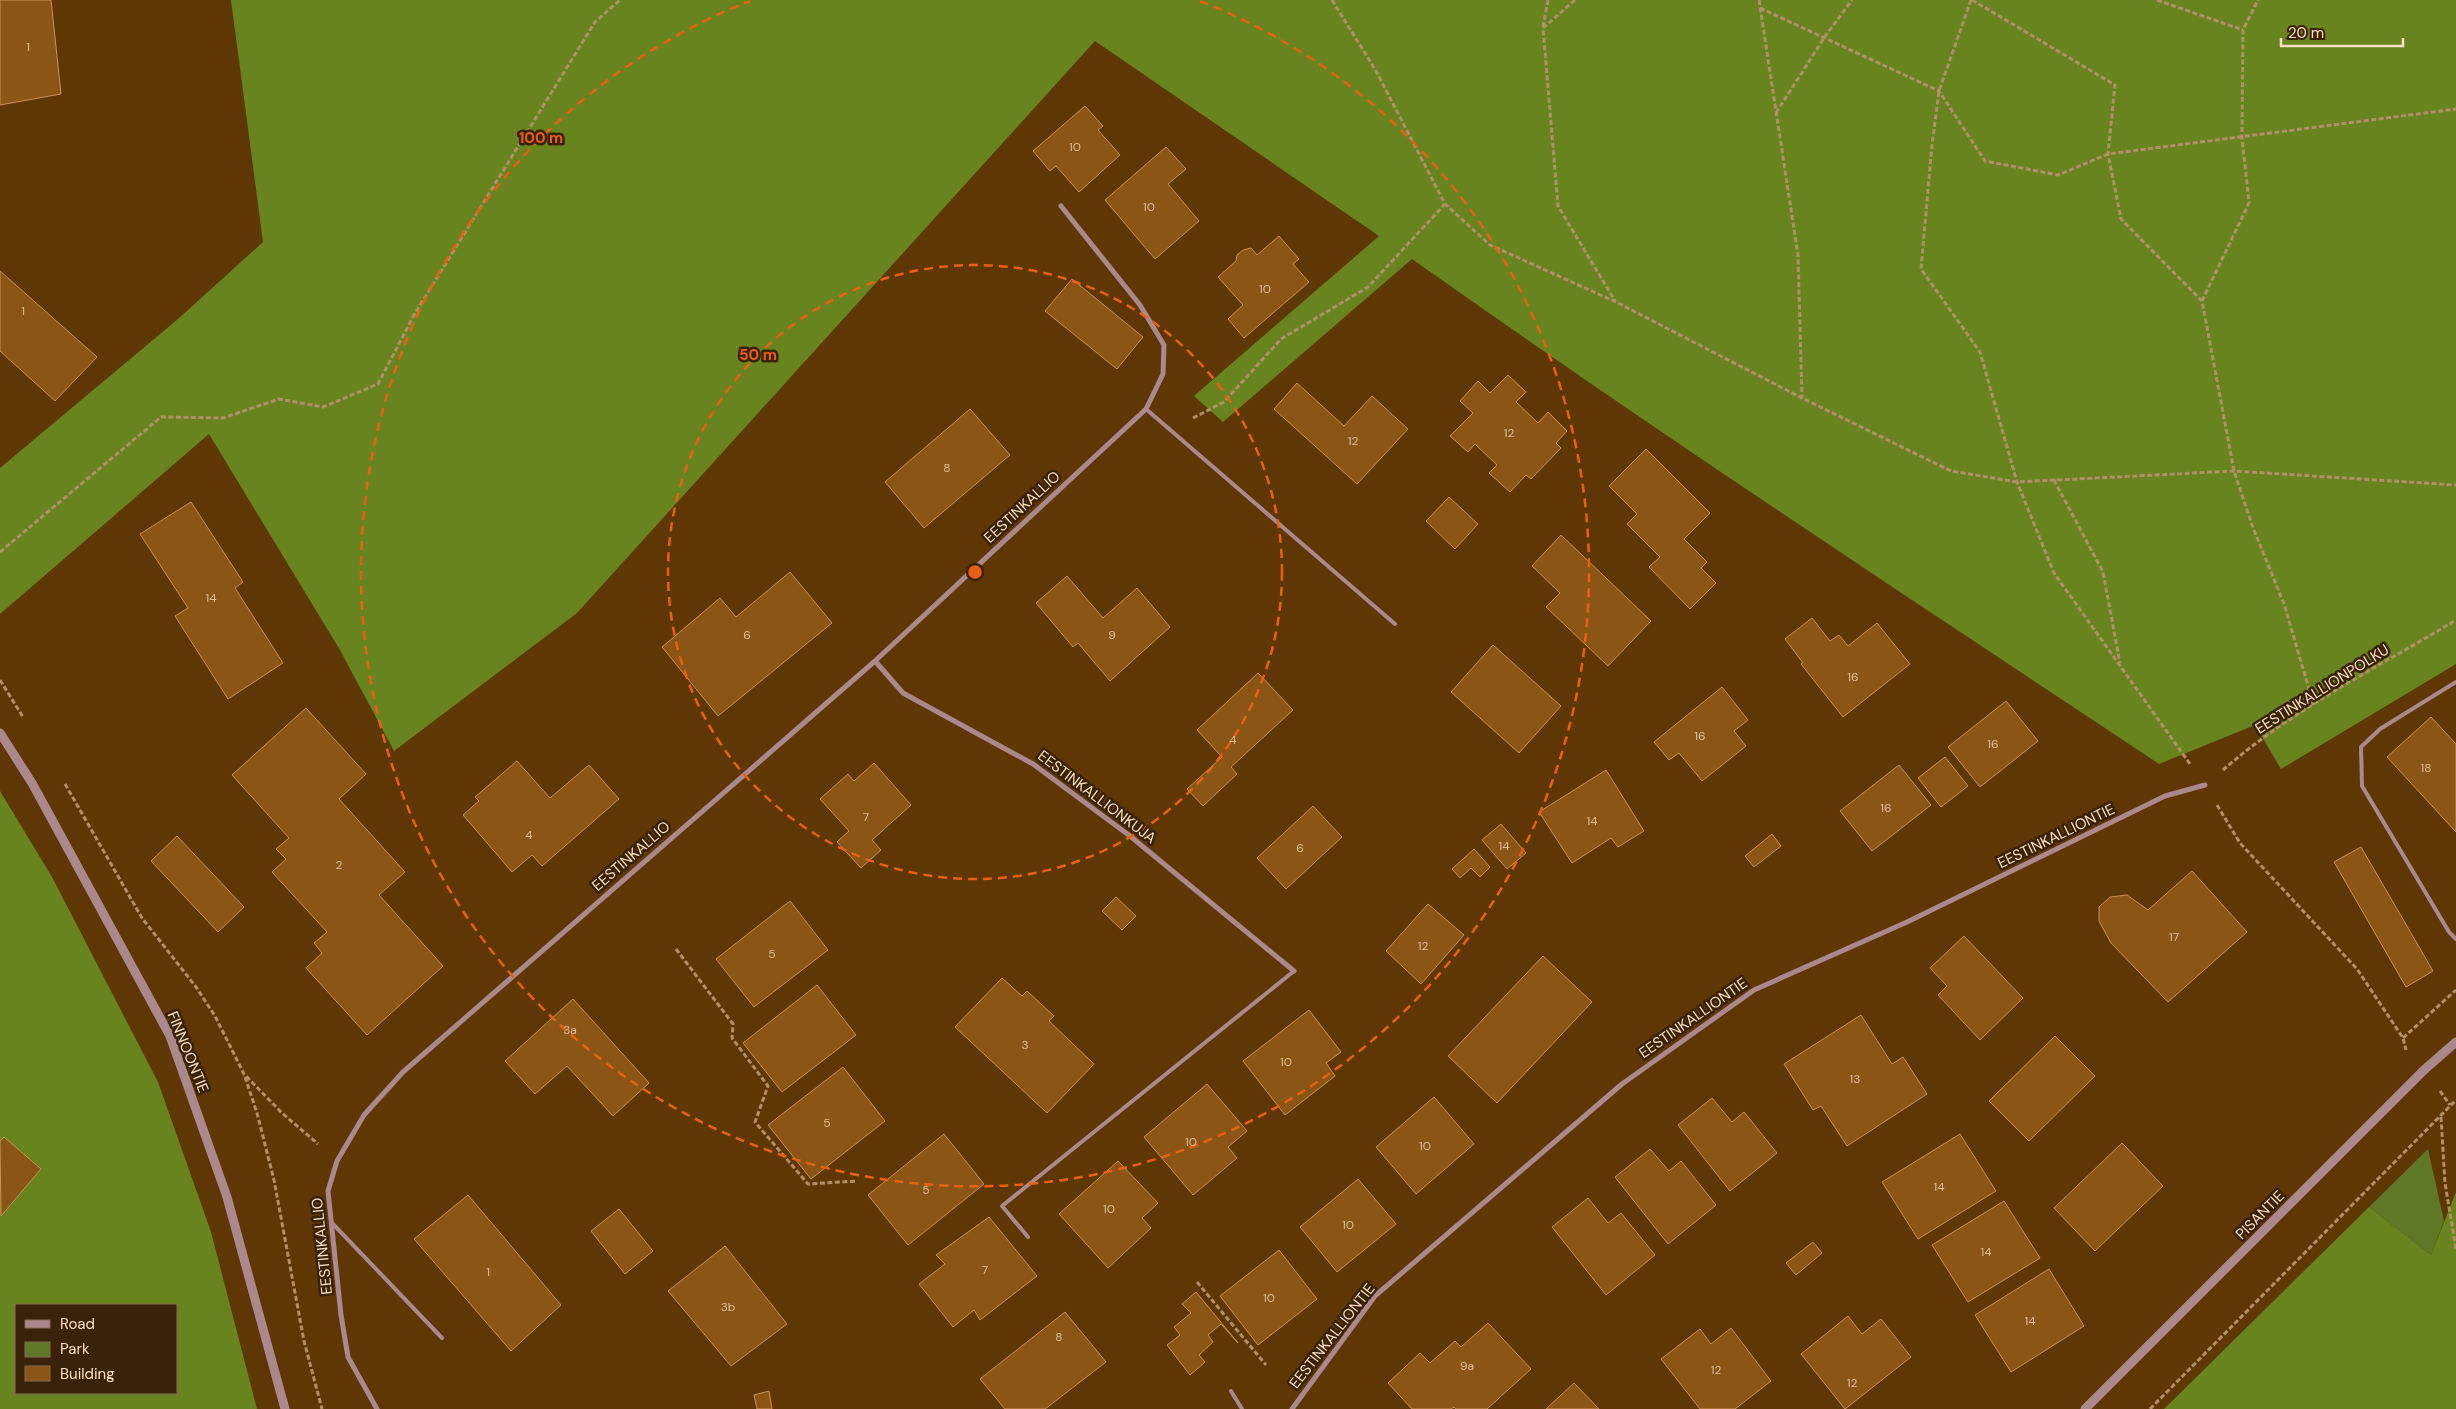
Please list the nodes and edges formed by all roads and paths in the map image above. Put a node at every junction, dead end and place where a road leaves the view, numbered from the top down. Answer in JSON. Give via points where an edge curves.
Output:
{"nodes":[{"id":1,"x":620,"y":0,"type":"edge"},
{"id":2,"x":1332,"y":0,"type":"edge"},
{"id":3,"x":1548,"y":0,"type":"edge"},
{"id":4,"x":1575,"y":0,"type":"edge"},
{"id":5,"x":1760,"y":0,"type":"edge"},
{"id":6,"x":1852,"y":0,"type":"edge"},
{"id":7,"x":1972,"y":0,"type":"edge"},
{"id":8,"x":2157,"y":0,"type":"edge"},
{"id":9,"x":2258,"y":0,"type":"edge"},
{"id":10,"x":1760,"y":8,"type":"junction"},
{"id":11,"x":1543,"y":28,"type":"junction"},
{"id":12,"x":2243,"y":30,"type":"junction"},
{"id":13,"x":1824,"y":38,"type":"junction"},
{"id":14,"x":1939,"y":91,"type":"junction"},
{"id":15,"x":2456,"y":109,"type":"edge"},
{"id":16,"x":1776,"y":113,"type":"junction"},
{"id":17,"x":2242,"y":138,"type":"junction"},
{"id":18,"x":2108,"y":154,"type":"junction"},
{"id":19,"x":1445,"y":204,"type":"junction"},
{"id":20,"x":1062,"y":206,"type":"dead end"},
{"id":21,"x":2202,"y":301,"type":"junction"},
{"id":22,"x":1616,"y":302,"type":"junction"},
{"id":23,"x":1802,"y":398,"type":"junction"},
{"id":24,"x":1146,"y":409,"type":"junction"},
{"id":25,"x":1171,"y":430,"type":"junction"},
{"id":26,"x":2234,"y":471,"type":"junction"},
{"id":27,"x":2054,"y":480,"type":"junction"},
{"id":28,"x":2017,"y":482,"type":"junction"},
{"id":29,"x":2456,"y":485,"type":"edge"},
{"id":30,"x":0,"y":552,"type":"edge"},
{"id":31,"x":2456,"y":620,"type":"edge"},
{"id":32,"x":1395,"y":624,"type":"dead end"},
{"id":33,"x":874,"y":661,"type":"junction"},
{"id":34,"x":2120,"y":666,"type":"junction"},
{"id":35,"x":2456,"y":682,"type":"edge"},
{"id":36,"x":2314,"y":706,"type":"junction"},
{"id":37,"x":0,"y":733,"type":"edge"},
{"id":38,"x":2205,"y":786,"type":"junction"},
{"id":39,"x":142,"y":918,"type":"dead end"},
{"id":40,"x":2456,"y":940,"type":"edge"},
{"id":41,"x":676,"y":949,"type":"dead end"},
{"id":42,"x":1294,"y":971,"type":"joint"},
{"id":43,"x":2456,"y":990,"type":"edge"},
{"id":44,"x":2456,"y":1042,"type":"edge"},
{"id":45,"x":244,"y":1074,"type":"junction"},
{"id":46,"x":2456,"y":1100,"type":"edge"},
{"id":47,"x":2441,"y":1116,"type":"junction"},
{"id":48,"x":337,"y":1161,"type":"junction"},
{"id":49,"x":857,"y":1181,"type":"dead end"},
{"id":50,"x":332,"y":1224,"type":"junction"},
{"id":51,"x":1028,"y":1237,"type":"dead end"},
{"id":52,"x":2456,"y":1249,"type":"edge"},
{"id":53,"x":1197,"y":1282,"type":"dead end"},
{"id":54,"x":442,"y":1338,"type":"dead end"},
{"id":55,"x":1266,"y":1365,"type":"dead end"},
{"id":56,"x":1231,"y":1391,"type":"dead end"},
{"id":57,"x":285,"y":1409,"type":"edge"},
{"id":58,"x":322,"y":1409,"type":"edge"},
{"id":59,"x":376,"y":1409,"type":"edge"},
{"id":60,"x":1242,"y":1409,"type":"edge"},
{"id":61,"x":1292,"y":1409,"type":"edge"},
{"id":62,"x":2085,"y":1409,"type":"edge"},
{"id":63,"x":2150,"y":1409,"type":"edge"}],
"edges":[{"from":1,"to":30,"type":"path","via":[[595,22],[414,315],[378,384],[323,407],[279,399],[223,418],[161,417]]},
{"from":2,"to":19,"type":"path","via":[[1376,71]]},
{"from":3,"to":11,"type":"path"},
{"from":4,"to":11,"type":"path"},
{"from":5,"to":10,"type":"path"},
{"from":6,"to":13,"type":"path"},
{"from":7,"to":14,"type":"path"},
{"from":7,"to":18,"type":"path","via":[[2115,85]]},
{"from":8,"to":12,"type":"path"},
{"from":9,"to":12,"type":"path"},
{"from":10,"to":13,"type":"path"},
{"from":10,"to":16,"type":"path"},
{"from":11,"to":22,"type":"path","via":[[1558,206]]},
{"from":12,"to":17,"type":"path"},
{"from":13,"to":14,"type":"path"},
{"from":13,"to":16,"type":"path"},
{"from":14,"to":18,"type":"path","via":[[1985,161],[2058,175]]},
{"from":14,"to":28,"type":"path","via":[[1921,269],[1980,352]]},
{"from":15,"to":17,"type":"path"},
{"from":16,"to":23,"type":"path","via":[[1798,255]]},
{"from":17,"to":18,"type":"path"},
{"from":17,"to":21,"type":"path","via":[[2249,204]]},
{"from":18,"to":21,"type":"path","via":[[2121,219]]},
{"from":19,"to":22,"type":"path","via":[[1490,245]]},
{"from":19,"to":25,"type":"path","via":[[1368,287],[1281,339],[1224,402]]},
{"from":20,"to":24,"type":"street","via":[[1140,305],[1164,345],[1163,374]]},
{"from":21,"to":26,"type":"path"},
{"from":22,"to":23,"type":"path"},
{"from":23,"to":28,"type":"path","via":[[1951,471]]},
{"from":24,"to":25,"type":"lane"},
{"from":24,"to":33,"type":"street","name":"EESTINKALLIO"},
{"from":25,"to":32,"type":"lane"},
{"from":26,"to":27,"type":"path"},
{"from":26,"to":29,"type":"path"},
{"from":26,"to":36,"type":"path","via":[[2284,604]]},
{"from":27,"to":28,"type":"path"},
{"from":27,"to":34,"type":"path","via":[[2103,572]]},
{"from":28,"to":34,"type":"path","via":[[2054,573]]},
{"from":31,"to":36,"type":"path","name":"EESTINKALLIONPOLKU"},
{"from":33,"to":42,"type":"street","name":"EESTINKALLIONKUJA","via":[[903,693],[1033,764],[1130,836]]},
{"from":33,"to":48,"type":"street","name":"EESTINKALLIO","via":[[402,1072],[364,1115]]},
{"from":34,"to":38,"type":"path"},
{"from":35,"to":40,"type":"lane","via":[[2380,729],[2361,748],[2362,786]]},
{"from":36,"to":38,"type":"path","name":"EESTINKALLIONPOLKU","via":[[2244,752]]},
{"from":37,"to":57,"type":"street","name":"FINNOONTIE","via":[[32,783],[170,1036],[228,1198]]},
{"from":38,"to":43,"type":"path","via":[[2240,843],[2357,969],[2403,1038]]},
{"from":38,"to":61,"type":"street","name":"EESTINKALLIONTIE","via":[[2165,796],[1906,922],[1754,990],[1622,1084],[1375,1296]]},
{"from":39,"to":45,"type":"path","via":[[215,1016]]},
{"from":41,"to":49,"type":"path","via":[[733,1024],[732,1038],[768,1086],[755,1122],[808,1184]]},
{"from":42,"to":51,"type":"lane","via":[[1002,1206]]},
{"from":44,"to":62,"type":"street","name":"PISANTIE","via":[[2424,1070]]},
{"from":45,"to":48,"type":"path","via":[[282,1113]]},
{"from":45,"to":58,"type":"path","via":[[274,1180],[304,1341]]},
{"from":46,"to":47,"type":"path"},
{"from":47,"to":52,"type":"path","via":[[2445,1183]]},
{"from":47,"to":63,"type":"path"},
{"from":48,"to":50,"type":"street","name":"EESTINKALLIO","via":[[328,1191]]},
{"from":50,"to":54,"type":"lane"},
{"from":50,"to":59,"type":"street","name":"EESTINKALLIO","via":[[348,1357]]},
{"from":53,"to":55,"type":"path"},
{"from":56,"to":60,"type":"lane"}]}
